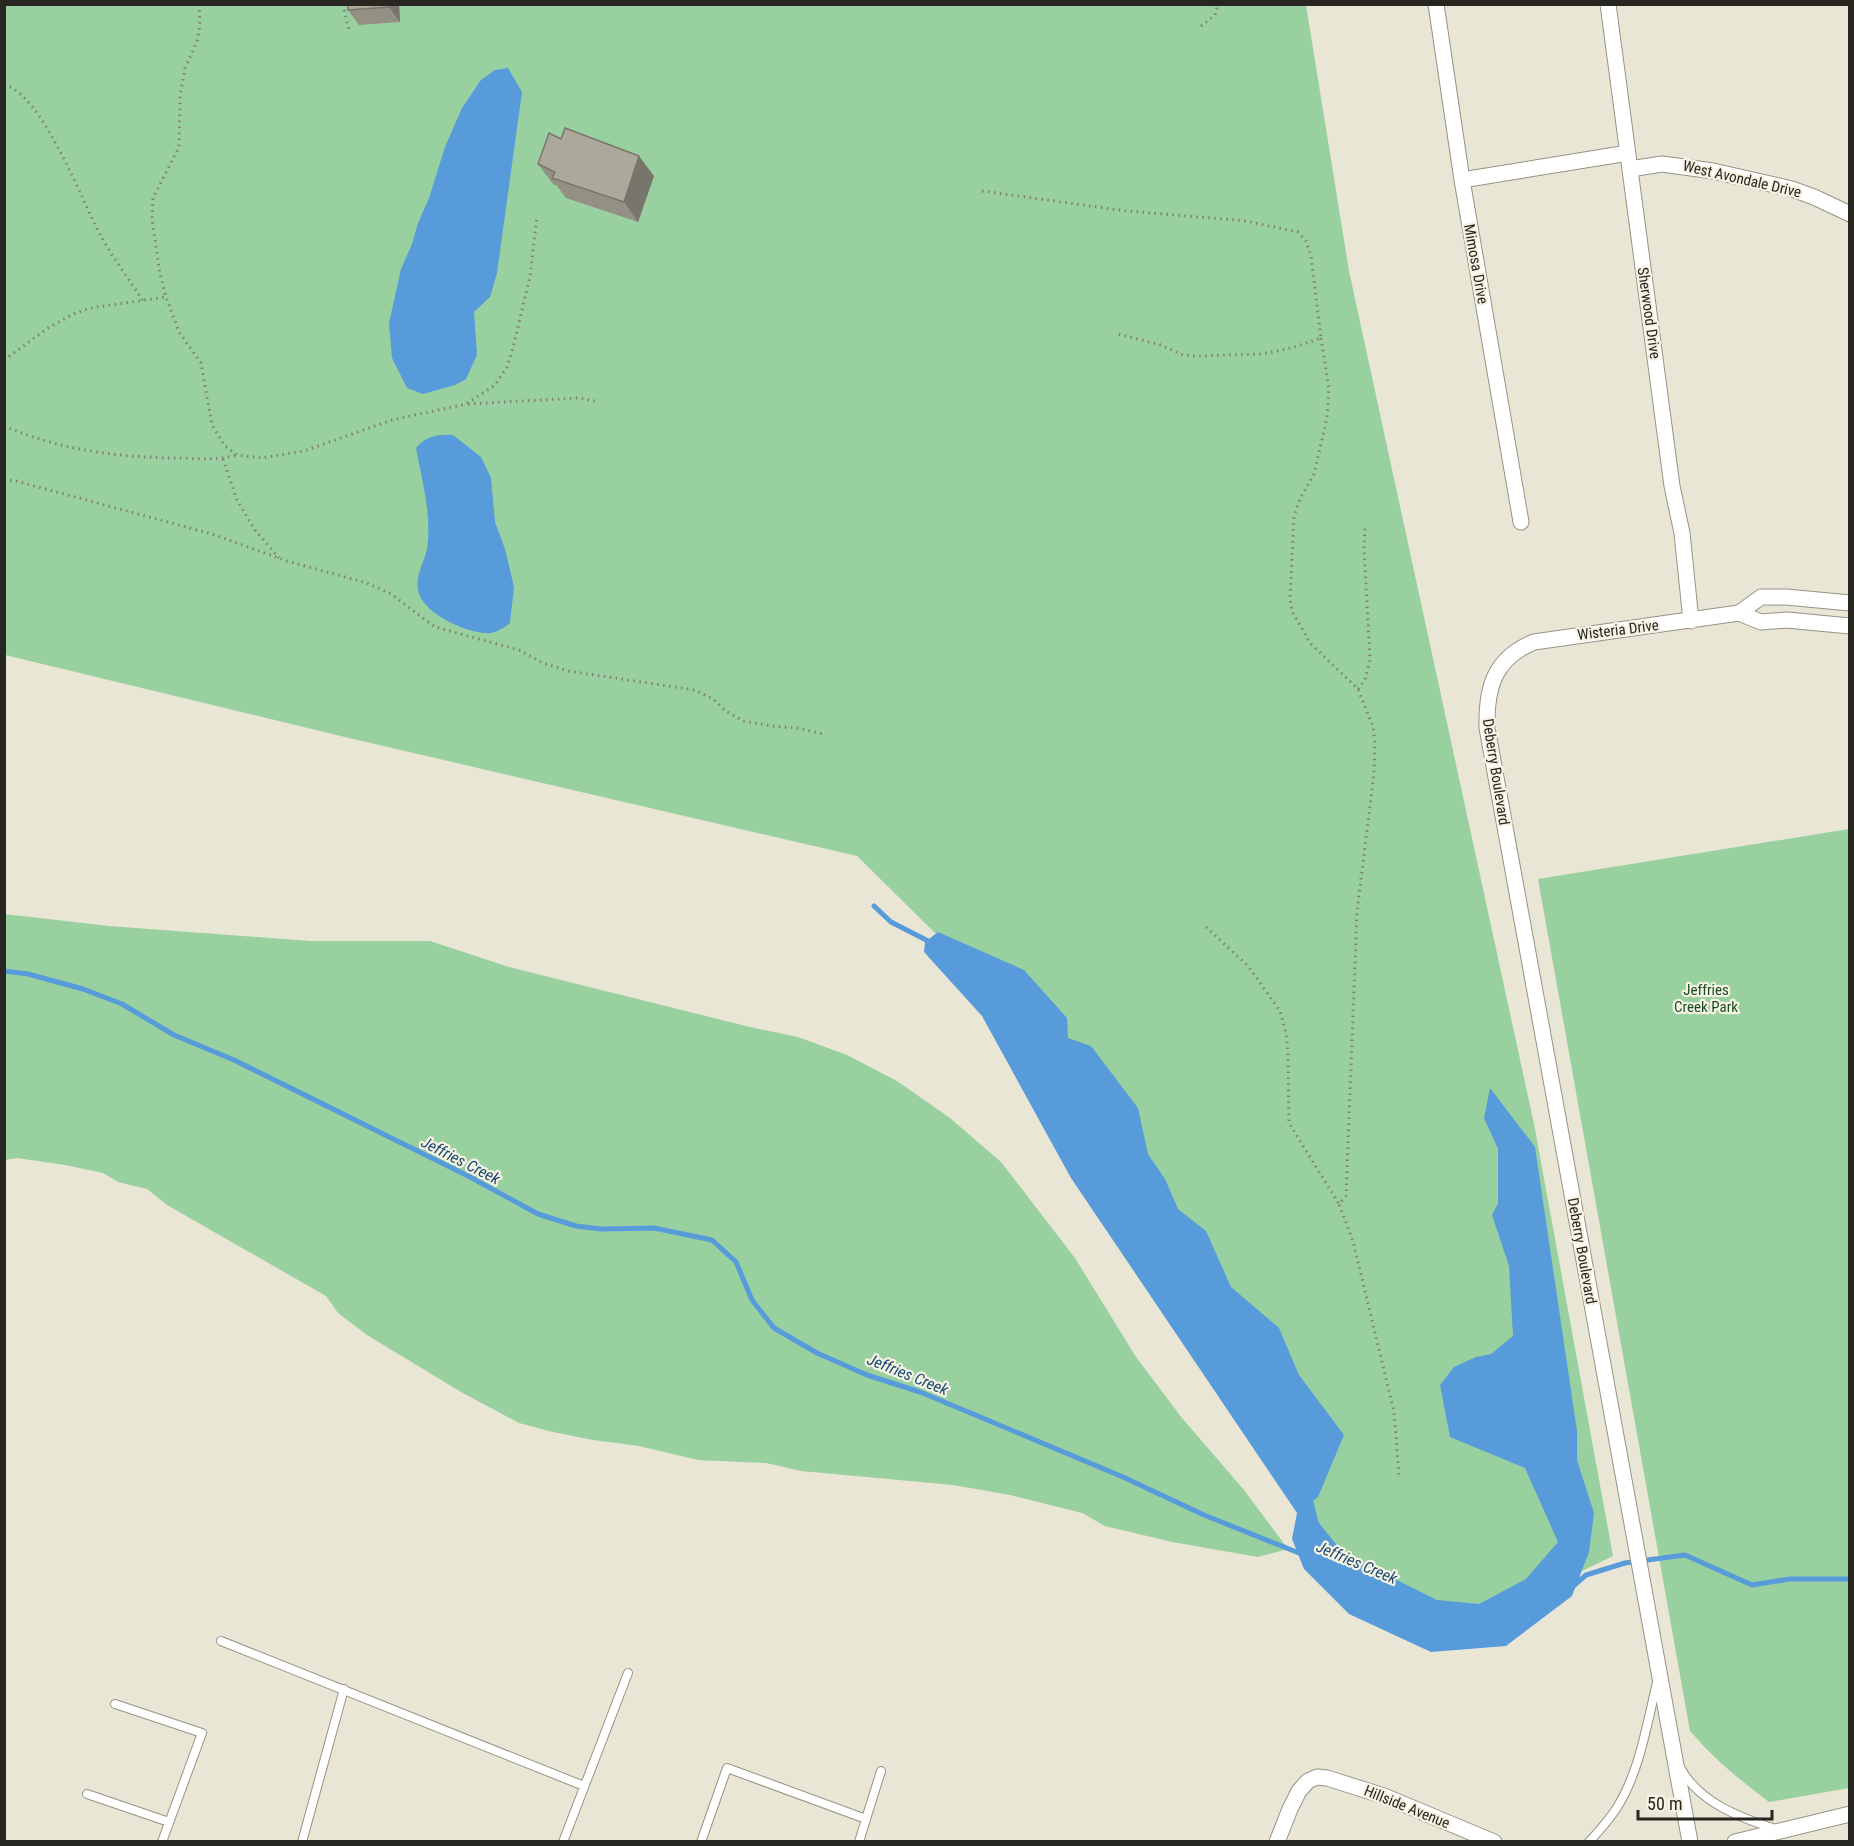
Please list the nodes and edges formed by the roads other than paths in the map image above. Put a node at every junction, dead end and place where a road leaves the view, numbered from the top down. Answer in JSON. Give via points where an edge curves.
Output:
{"nodes":[{"id":1,"x":1436,"y":4,"type":"edge"},
{"id":2,"x":1608,"y":4,"type":"edge"},
{"id":3,"x":1628,"y":153,"type":"junction"},
{"id":4,"x":1630,"y":169,"type":"junction"},
{"id":5,"x":1462,"y":180,"type":"junction"},
{"id":6,"x":1850,"y":214,"type":"edge"},
{"id":7,"x":1521,"y":522,"type":"dead end"},
{"id":8,"x":1850,"y":603,"type":"edge"},
{"id":9,"x":1739,"y":613,"type":"junction"},
{"id":10,"x":1691,"y":621,"type":"junction"},
{"id":11,"x":1850,"y":626,"type":"edge"},
{"id":12,"x":1504,"y":663,"type":"joint"},
{"id":13,"x":221,"y":1641,"type":"dead end"},
{"id":14,"x":628,"y":1672,"type":"dead end"},
{"id":15,"x":1659,"y":1673,"type":"junction"},
{"id":16,"x":344,"y":1689,"type":"junction"},
{"id":17,"x":115,"y":1704,"type":"dead end"},
{"id":18,"x":1673,"y":1749,"type":"junction"},
{"id":19,"x":881,"y":1771,"type":"dead end"},
{"id":20,"x":584,"y":1786,"type":"junction"},
{"id":21,"x":87,"y":1794,"type":"dead end"},
{"id":22,"x":1850,"y":1814,"type":"edge"},
{"id":23,"x":866,"y":1819,"type":"junction"},
{"id":24,"x":169,"y":1822,"type":"junction"},
{"id":25,"x":1779,"y":1830,"type":"junction"},
{"id":26,"x":162,"y":1842,"type":"edge"},
{"id":27,"x":302,"y":1842,"type":"edge"},
{"id":28,"x":563,"y":1842,"type":"edge"},
{"id":29,"x":700,"y":1842,"type":"edge"},
{"id":30,"x":859,"y":1842,"type":"edge"},
{"id":31,"x":1277,"y":1842,"type":"edge"},
{"id":32,"x":1494,"y":1842,"type":"edge"},
{"id":33,"x":1589,"y":1842,"type":"edge"},
{"id":34,"x":1690,"y":1842,"type":"edge"},
{"id":35,"x":1735,"y":1842,"type":"edge"}],
"edges":[{"from":1,"to":5,"type":"street","name":"Mimosa Drive"},
{"from":2,"to":3,"type":"street","name":"Sherwood Drive"},
{"from":3,"to":4,"type":"street","name":"Sherwood Drive"},
{"from":3,"to":5,"type":"street"},
{"from":4,"to":6,"type":"street","name":"West Avondale Drive","via":[[1662,164],[1713,171],[1792,189]]},
{"from":4,"to":10,"type":"street","name":"Sherwood Drive"},
{"from":5,"to":7,"type":"street","name":"Mimosa Drive"},
{"from":8,"to":9,"type":"street","name":"Wisteria Drive","via":[[1761,597]]},
{"from":9,"to":10,"type":"street","name":"Wisteria Drive"},
{"from":9,"to":11,"type":"street","name":"Wisteria Drive","via":[[1761,622],[1807,621]]},
{"from":10,"to":12,"type":"street","name":"Wisteria Drive","via":[[1534,642]]},
{"from":12,"to":15,"type":"street","name":"Deberry Boulevard","via":[[1491,684],[1487,728]]},
{"from":13,"to":16,"type":"lane"},
{"from":14,"to":20,"type":"lane"},
{"from":15,"to":18,"type":"street","name":"Deberry Boulevard"},
{"from":15,"to":33,"type":"lane","via":[[1630,1782],[1619,1805]]},
{"from":16,"to":20,"type":"lane"},
{"from":16,"to":27,"type":"lane"},
{"from":17,"to":24,"type":"lane","via":[[202,1733]]},
{"from":18,"to":25,"type":"lane","via":[[1682,1770],[1701,1794],[1731,1812]]},
{"from":18,"to":34,"type":"street","name":"Deberry Boulevard"},
{"from":19,"to":23,"type":"lane"},
{"from":20,"to":28,"type":"lane"},
{"from":21,"to":24,"type":"lane"},
{"from":22,"to":25,"type":"street"},
{"from":23,"to":29,"type":"lane","via":[[727,1768]]},
{"from":23,"to":30,"type":"lane"},
{"from":24,"to":26,"type":"lane"},
{"from":25,"to":35,"type":"street"},
{"from":31,"to":32,"type":"street","name":"Hillside Avenue","via":[[1299,1791],[1308,1781],[1320,1777],[1384,1796]]}]}
